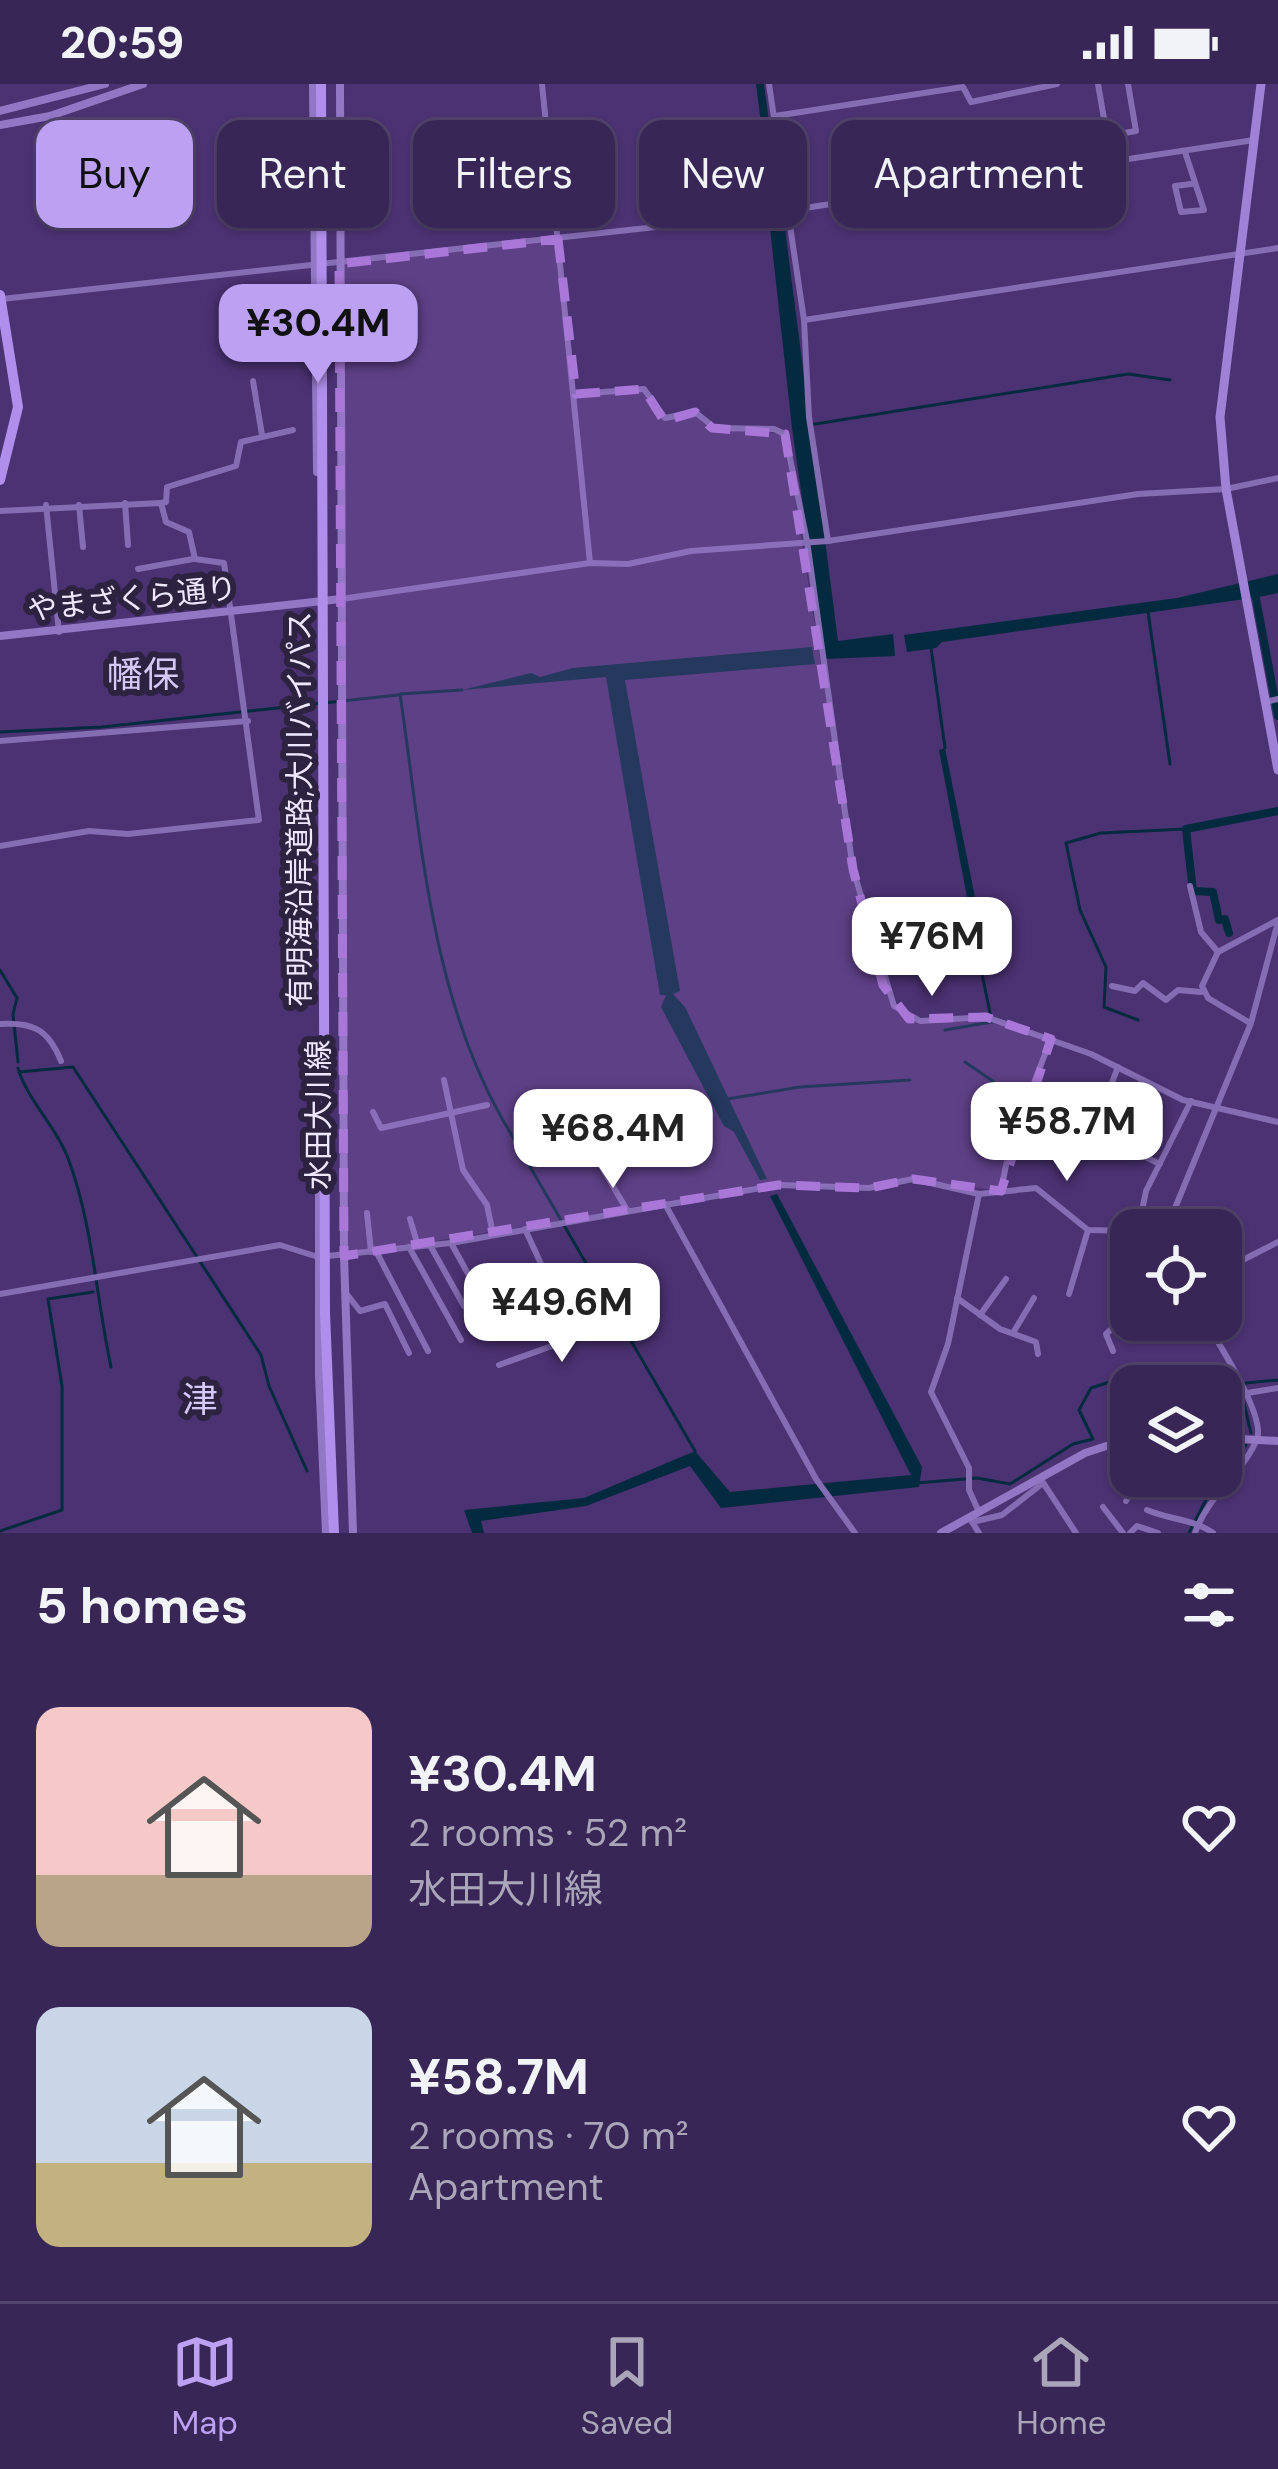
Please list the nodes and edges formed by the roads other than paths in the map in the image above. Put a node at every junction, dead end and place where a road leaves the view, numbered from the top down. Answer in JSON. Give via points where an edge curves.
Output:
{"nodes":[{"id":1,"x":105,"y":84,"type":"edge"},
{"id":2,"x":143,"y":84,"type":"edge"},
{"id":3,"x":319,"y":84,"type":"edge"},
{"id":4,"x":340,"y":84,"type":"edge"},
{"id":5,"x":542,"y":84,"type":"edge"},
{"id":6,"x":769,"y":84,"type":"edge"},
{"id":7,"x":1057,"y":84,"type":"edge"},
{"id":8,"x":1098,"y":84,"type":"edge"},
{"id":9,"x":1128,"y":84,"type":"edge"},
{"id":10,"x":1262,"y":84,"type":"edge"},
{"id":11,"x":0,"y":111,"type":"edge"},
{"id":12,"x":774,"y":116,"type":"junction"},
{"id":13,"x":0,"y":125,"type":"edge"},
{"id":14,"x":1254,"y":140,"type":"junction"},
{"id":15,"x":1185,"y":152,"type":"junction"},
{"id":16,"x":1192,"y":184,"type":"junction"},
{"id":17,"x":807,"y":208,"type":"edge"},
{"id":18,"x":648,"y":228,"type":"edge"},
{"id":19,"x":558,"y":239,"type":"junction"},
{"id":20,"x":1278,"y":248,"type":"edge"},
{"id":21,"x":1239,"y":257,"type":"junction"},
{"id":22,"x":340,"y":264,"type":"junction"},
{"id":23,"x":315,"y":266,"type":"junction"},
{"id":24,"x":0,"y":297,"type":"edge"},
{"id":25,"x":805,"y":320,"type":"junction"},
{"id":26,"x":6,"y":362,"type":"edge"},
{"id":27,"x":253,"y":381,"type":"dead end"},
{"id":28,"x":576,"y":394,"type":"junction"},
{"id":29,"x":293,"y":430,"type":"dead end"},
{"id":30,"x":232,"y":433,"type":"dead end"},
{"id":31,"x":262,"y":435,"type":"junction"},
{"id":32,"x":238,"y":444,"type":"junction"},
{"id":33,"x":1278,"y":478,"type":"edge"},
{"id":34,"x":0,"y":480,"type":"edge"},
{"id":35,"x":1226,"y":489,"type":"junction"},
{"id":36,"x":125,"y":503,"type":"junction"},
{"id":37,"x":161,"y":503,"type":"junction"},
{"id":38,"x":46,"y":505,"type":"junction"},
{"id":39,"x":79,"y":505,"type":"junction"},
{"id":40,"x":0,"y":511,"type":"edge"},
{"id":41,"x":808,"y":541,"type":"junction"},
{"id":42,"x":826,"y":541,"type":"junction"},
{"id":43,"x":128,"y":545,"type":"dead end"},
{"id":44,"x":83,"y":548,"type":"dead end"},
{"id":45,"x":195,"y":559,"type":"junction"},
{"id":46,"x":590,"y":563,"type":"junction"},
{"id":47,"x":138,"y":568,"type":"dead end"},
{"id":48,"x":341,"y":598,"type":"junction"},
{"id":49,"x":318,"y":602,"type":"junction"},
{"id":50,"x":234,"y":612,"type":"junction"},
{"id":51,"x":59,"y":633,"type":"junction"},
{"id":52,"x":0,"y":636,"type":"edge"},
{"id":53,"x":1278,"y":699,"type":"edge"},
{"id":54,"x":1265,"y":701,"type":"junction"},
{"id":55,"x":248,"y":721,"type":"junction"},
{"id":56,"x":0,"y":742,"type":"edge"},
{"id":57,"x":1278,"y":770,"type":"edge"},
{"id":58,"x":0,"y":846,"type":"edge"},
{"id":59,"x":1190,"y":886,"type":"dead end"},
{"id":60,"x":1278,"y":921,"type":"edge"},
{"id":61,"x":1218,"y":952,"type":"junction"},
{"id":62,"x":1112,"y":986,"type":"dead end"},
{"id":63,"x":1201,"y":992,"type":"junction"},
{"id":64,"x":1251,"y":1023,"type":"junction"},
{"id":65,"x":0,"y":1024,"type":"edge"},
{"id":66,"x":1051,"y":1039,"type":"junction"},
{"id":67,"x":62,"y":1061,"type":"dead end"},
{"id":68,"x":1118,"y":1067,"type":"junction"},
{"id":69,"x":444,"y":1080,"type":"dead end"},
{"id":70,"x":1191,"y":1101,"type":"junction"},
{"id":71,"x":488,"y":1105,"type":"dead end"},
{"id":72,"x":1217,"y":1107,"type":"junction"},
{"id":73,"x":373,"y":1112,"type":"dead end"},
{"id":74,"x":450,"y":1112,"type":"junction"},
{"id":75,"x":1099,"y":1116,"type":"dead end"},
{"id":76,"x":1278,"y":1122,"type":"edge"},
{"id":77,"x":579,"y":1127,"type":"dead end"},
{"id":78,"x":1139,"y":1154,"type":"dead end"},
{"id":79,"x":1160,"y":1164,"type":"junction"},
{"id":80,"x":1001,"y":1191,"type":"junction"},
{"id":81,"x":979,"y":1194,"type":"junction"},
{"id":82,"x":665,"y":1204,"type":"junction"},
{"id":83,"x":1140,"y":1209,"type":"edge"},
{"id":84,"x":1175,"y":1209,"type":"edge"},
{"id":85,"x":627,"y":1210,"type":"junction"},
{"id":86,"x":367,"y":1213,"type":"dead end"},
{"id":87,"x":410,"y":1219,"type":"dead end"},
{"id":88,"x":525,"y":1229,"type":"junction"},
{"id":89,"x":1088,"y":1230,"type":"junction"},
{"id":90,"x":1110,"y":1230,"type":"edge"},
{"id":91,"x":493,"y":1235,"type":"junction"},
{"id":92,"x":1278,"y":1242,"type":"edge"},
{"id":93,"x":451,"y":1243,"type":"junction"},
{"id":94,"x":430,"y":1245,"type":"junction"},
{"id":95,"x":413,"y":1246,"type":"junction"},
{"id":96,"x":374,"y":1252,"type":"junction"},
{"id":97,"x":344,"y":1256,"type":"junction"},
{"id":98,"x":318,"y":1257,"type":"junction"},
{"id":99,"x":1242,"y":1260,"type":"edge"},
{"id":100,"x":1006,"y":1279,"type":"dead end"},
{"id":101,"x":477,"y":1290,"type":"dead end"},
{"id":102,"x":346,"y":1293,"type":"junction"},
{"id":103,"x":0,"y":1294,"type":"edge"},
{"id":104,"x":1069,"y":1294,"type":"dead end"},
{"id":105,"x":957,"y":1298,"type":"junction"},
{"id":106,"x":1034,"y":1298,"type":"dead end"},
{"id":107,"x":464,"y":1306,"type":"dead end"},
{"id":108,"x":980,"y":1315,"type":"junction"},
{"id":109,"x":610,"y":1325,"type":"dead end"},
{"id":110,"x":1110,"y":1330,"type":"edge"},
{"id":111,"x":1013,"y":1333,"type":"junction"},
{"id":112,"x":575,"y":1338,"type":"junction"},
{"id":113,"x":461,"y":1340,"type":"dead end"},
{"id":114,"x":1217,"y":1341,"type":"edge"},
{"id":115,"x":428,"y":1351,"type":"dead end"},
{"id":116,"x":409,"y":1352,"type":"dead end"},
{"id":117,"x":1113,"y":1352,"type":"dead end"},
{"id":118,"x":1038,"y":1354,"type":"dead end"},
{"id":119,"x":499,"y":1365,"type":"dead end"},
{"id":120,"x":1278,"y":1388,"type":"edge"},
{"id":121,"x":1245,"y":1389,"type":"junction"},
{"id":122,"x":1242,"y":1439,"type":"edge"},
{"id":123,"x":1257,"y":1440,"type":"junction"},
{"id":124,"x":1277,"y":1444,"type":"edge"},
{"id":125,"x":1110,"y":1448,"type":"edge"},
{"id":126,"x":1041,"y":1480,"type":"junction"},
{"id":127,"x":1129,"y":1497,"type":"edge"},
{"id":128,"x":1126,"y":1501,"type":"dead end"},
{"id":129,"x":1102,"y":1507,"type":"dead end"},
{"id":130,"x":1148,"y":1510,"type":"dead end"},
{"id":131,"x":974,"y":1517,"type":"junction"},
{"id":132,"x":1195,"y":1523,"type":"junction"},
{"id":133,"x":333,"y":1533,"type":"edge"},
{"id":134,"x":353,"y":1533,"type":"edge"},
{"id":135,"x":855,"y":1533,"type":"edge"},
{"id":136,"x":941,"y":1533,"type":"edge"},
{"id":137,"x":979,"y":1533,"type":"edge"},
{"id":138,"x":1076,"y":1533,"type":"edge"},
{"id":139,"x":1126,"y":1533,"type":"edge"},
{"id":140,"x":1158,"y":1533,"type":"edge"},
{"id":141,"x":1195,"y":1533,"type":"edge"},
{"id":142,"x":1213,"y":1533,"type":"edge"}],
"edges":[{"from":1,"to":11,"type":"main road"},
{"from":2,"to":13,"type":"main road"},
{"from":3,"to":23,"type":"main road","name":"水田大川線"},
{"from":3,"to":133,"type":"highway","name":"有明海沿岸道路;大川バイパス"},
{"from":4,"to":22,"type":"main road","name":"水田大川線"},
{"from":5,"to":19,"type":"street"},
{"from":6,"to":12,"type":"street"},
{"from":7,"to":12,"type":"street","via":[[974,101],[963,88],[950,88]]},
{"from":8,"to":9,"type":"street","via":[[1107,136],[1136,131]]},
{"from":10,"to":14,"type":"main road"},
{"from":12,"to":25,"type":"street"},
{"from":14,"to":15,"type":"street"},
{"from":14,"to":21,"type":"main road"},
{"from":15,"to":16,"type":"street"},
{"from":15,"to":17,"type":"street"},
{"from":16,"to":16,"type":"street","via":[[1199,183],[1204,210],[1180,212],[1175,186]]},
{"from":18,"to":19,"type":"street"},
{"from":19,"to":22,"type":"street"},
{"from":19,"to":28,"type":"street"},
{"from":20,"to":21,"type":"street"},
{"from":21,"to":25,"type":"street"},
{"from":21,"to":35,"type":"main road","via":[[1220,417]]},
{"from":22,"to":23,"type":"street"},
{"from":22,"to":48,"type":"main road","name":"水田大川線"},
{"from":23,"to":24,"type":"street"},
{"from":23,"to":49,"type":"main road","name":"水田大川線"},
{"from":24,"to":26,"type":"highway"},
{"from":25,"to":42,"type":"street"},
{"from":26,"to":34,"type":"highway","via":[[17,421]]},
{"from":27,"to":31,"type":"street"},
{"from":28,"to":41,"type":"street","via":[[644,389],[665,418],[695,412],[716,428],[782,431]]},
{"from":28,"to":46,"type":"street"},
{"from":29,"to":31,"type":"street"},
{"from":30,"to":32,"type":"street"},
{"from":31,"to":32,"type":"street"},
{"from":32,"to":37,"type":"street","via":[[236,466],[167,487]]},
{"from":33,"to":35,"type":"street"},
{"from":35,"to":42,"type":"street","via":[[1138,494]]},
{"from":35,"to":54,"type":"main road"},
{"from":36,"to":37,"type":"street"},
{"from":36,"to":39,"type":"street"},
{"from":36,"to":43,"type":"street"},
{"from":37,"to":45,"type":"street","via":[[166,522],[189,532]]},
{"from":38,"to":39,"type":"street"},
{"from":38,"to":40,"type":"street"},
{"from":38,"to":51,"type":"street"},
{"from":39,"to":44,"type":"street"},
{"from":41,"to":42,"type":"street"},
{"from":41,"to":46,"type":"street"},
{"from":41,"to":66,"type":"street","via":[[853,868],[889,998],[909,1019],[992,1019]]},
{"from":45,"to":47,"type":"street"},
{"from":45,"to":50,"type":"street","via":[[224,563]]},
{"from":46,"to":48,"type":"street"},
{"from":48,"to":49,"type":"main road","name":"やまざくら通り"},
{"from":48,"to":97,"type":"main road","name":"水田大川線"},
{"from":49,"to":50,"type":"main road","name":"やまざくら通り"},
{"from":49,"to":98,"type":"main road","name":"水田大川線"},
{"from":50,"to":51,"type":"main road","name":"やまざくら通り"},
{"from":50,"to":55,"type":"street"},
{"from":51,"to":52,"type":"main road","name":"やまざくら通り"},
{"from":53,"to":54,"type":"street"},
{"from":54,"to":57,"type":"main road"},
{"from":55,"to":56,"type":"street"},
{"from":55,"to":58,"type":"street","via":[[258,822],[89,831]]},
{"from":59,"to":61,"type":"street","via":[[1201,932]]},
{"from":60,"to":61,"type":"street"},
{"from":60,"to":64,"type":"street"},
{"from":61,"to":63,"type":"street"},
{"from":62,"to":63,"type":"street","via":[[1135,991],[1143,983],[1166,1000],[1178,990]]},
{"from":63,"to":64,"type":"street"},
{"from":64,"to":72,"type":"street"},
{"from":65,"to":67,"type":"street","via":[[30,1022]]},
{"from":66,"to":68,"type":"street"},
{"from":66,"to":80,"type":"street","via":[[1010,1144]]},
{"from":68,"to":70,"type":"street"},
{"from":68,"to":75,"type":"street"},
{"from":69,"to":74,"type":"street"},
{"from":70,"to":72,"type":"street"},
{"from":70,"to":79,"type":"street"},
{"from":71,"to":74,"type":"street"},
{"from":72,"to":76,"type":"street"},
{"from":72,"to":84,"type":"street"},
{"from":73,"to":74,"type":"street","via":[[381,1128]]},
{"from":74,"to":91,"type":"street","via":[[463,1170],[487,1205]]},
{"from":77,"to":85,"type":"street"},
{"from":78,"to":79,"type":"street"},
{"from":79,"to":83,"type":"street"},
{"from":80,"to":81,"type":"street"},
{"from":80,"to":89,"type":"street","via":[[1042,1190]]},
{"from":81,"to":82,"type":"street","via":[[913,1178],[869,1188],[778,1185]]},
{"from":81,"to":105,"type":"street"},
{"from":82,"to":85,"type":"street"},
{"from":82,"to":135,"type":"street","via":[[819,1483]]},
{"from":85,"to":88,"type":"street"},
{"from":86,"to":96,"type":"street"},
{"from":87,"to":95,"type":"street"},
{"from":88,"to":91,"type":"street"},
{"from":88,"to":112,"type":"street"},
{"from":89,"to":90,"type":"street"},
{"from":89,"to":104,"type":"street"},
{"from":91,"to":93,"type":"street"},
{"from":92,"to":99,"type":"street"},
{"from":93,"to":94,"type":"street"},
{"from":93,"to":101,"type":"street"},
{"from":94,"to":95,"type":"street"},
{"from":94,"to":107,"type":"street"},
{"from":95,"to":96,"type":"street"},
{"from":95,"to":113,"type":"street"},
{"from":96,"to":97,"type":"street"},
{"from":96,"to":115,"type":"street"},
{"from":97,"to":98,"type":"street"},
{"from":97,"to":102,"type":"main road","name":"水田大川線"},
{"from":98,"to":103,"type":"street","via":[[280,1245]]},
{"from":98,"to":133,"type":"main road","name":"水田大川線"},
{"from":100,"to":108,"type":"street"},
{"from":102,"to":116,"type":"street","via":[[360,1311],[385,1304]]},
{"from":102,"to":134,"type":"main road","name":"水田大川線"},
{"from":105,"to":108,"type":"street"},
{"from":105,"to":131,"type":"street","via":[[931,1392],[969,1481]]},
{"from":106,"to":111,"type":"street"},
{"from":108,"to":111,"type":"street"},
{"from":109,"to":112,"type":"street"},
{"from":110,"to":117,"type":"street"},
{"from":111,"to":118,"type":"street","via":[[1036,1342]]},
{"from":112,"to":119,"type":"street"},
{"from":114,"to":121,"type":"street"},
{"from":120,"to":121,"type":"street"},
{"from":121,"to":123,"type":"street"},
{"from":122,"to":123,"type":"main road"},
{"from":123,"to":124,"type":"main road"},
{"from":123,"to":132,"type":"street"},
{"from":125,"to":126,"type":"main road"},
{"from":126,"to":131,"type":"main road"},
{"from":126,"to":138,"type":"street"},
{"from":127,"to":128,"type":"street"},
{"from":129,"to":139,"type":"street"},
{"from":130,"to":132,"type":"street"},
{"from":131,"to":136,"type":"main road"},
{"from":131,"to":137,"type":"street"},
{"from":132,"to":141,"type":"street"},
{"from":132,"to":142,"type":"street"},
{"from":139,"to":140,"type":"street","via":[[1137,1526]]}]}
